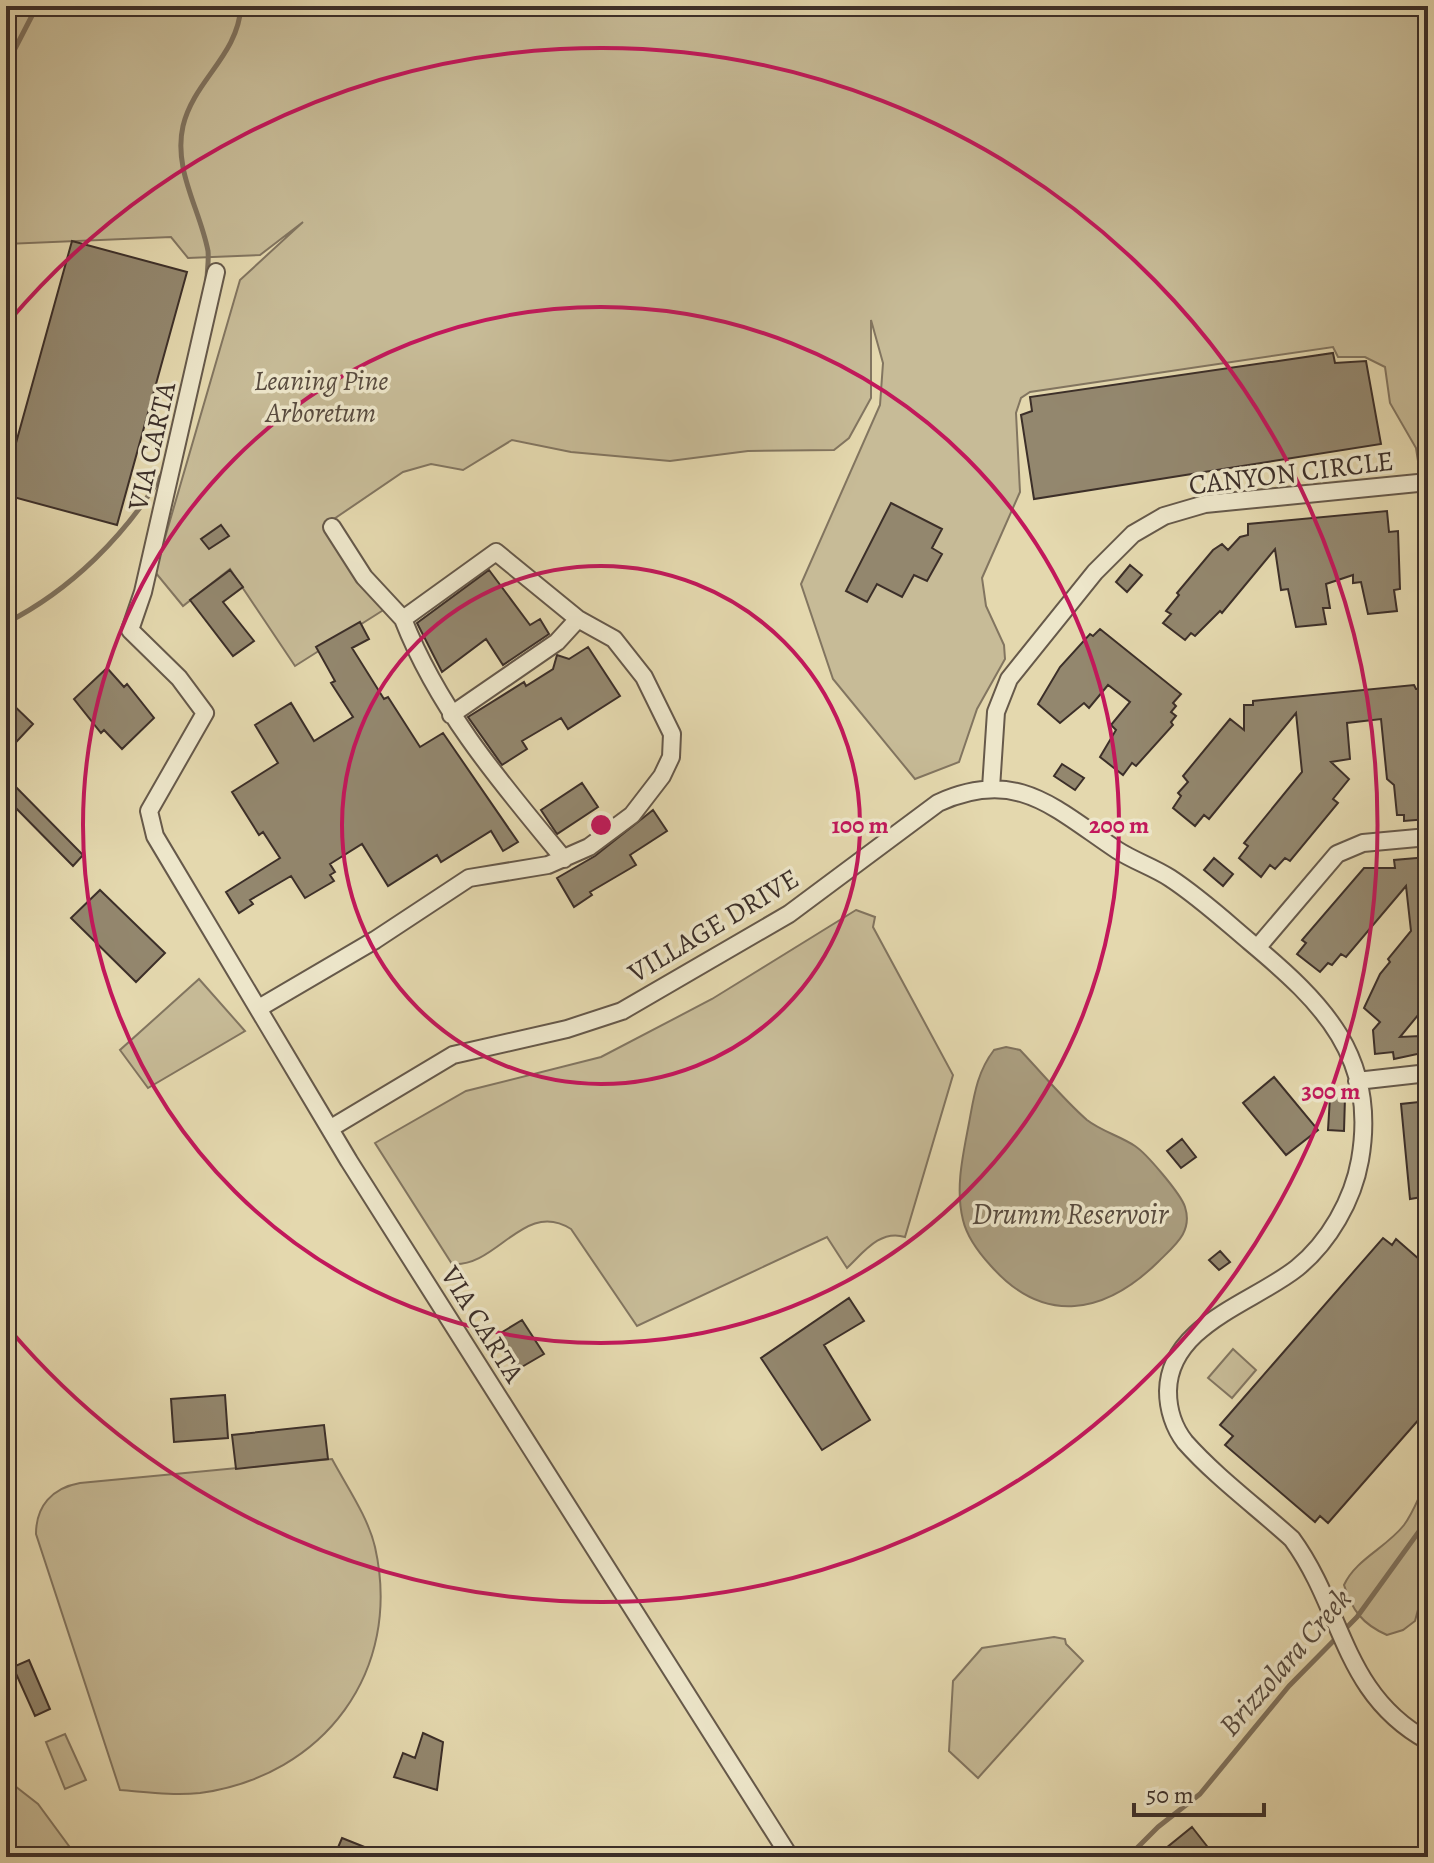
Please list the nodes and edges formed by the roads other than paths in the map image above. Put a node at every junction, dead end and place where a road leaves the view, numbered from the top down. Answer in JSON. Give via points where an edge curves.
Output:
{"nodes":[{"id":1,"x":216,"y":272,"type":"dead end"},
{"id":2,"x":1428,"y":482,"type":"edge"},
{"id":3,"x":332,"y":527,"type":"dead end"},
{"id":4,"x":403,"y":619,"type":"junction"},
{"id":5,"x":578,"y":619,"type":"junction"},
{"id":6,"x":451,"y":715,"type":"junction"},
{"id":7,"x":991,"y":788,"type":"junction"},
{"id":8,"x":1428,"y":837,"type":"edge"},
{"id":9,"x":564,"y":859,"type":"junction"},
{"id":10,"x":1257,"y":948,"type":"junction"},
{"id":11,"x":259,"y":1008,"type":"junction"},
{"id":12,"x":1428,"y":1073,"type":"edge"},
{"id":13,"x":1357,"y":1081,"type":"junction"},
{"id":14,"x":331,"y":1128,"type":"junction"},
{"id":15,"x":1428,"y":1741,"type":"edge"},
{"id":16,"x":790,"y":1857,"type":"edge"}],
"edges":[{"from":1,"to":11,"type":"street","name":"VIA CARTA","via":[[130,630],[179,678],[205,713],[149,811],[155,836]]},
{"from":2,"to":7,"type":"street","name":"CANYON CIRCLE","via":[[1205,504],[1164,516],[1133,534],[1095,572],[1009,679],[996,712]]},
{"from":3,"to":4,"type":"street","via":[[364,577]]},
{"from":4,"to":5,"type":"street","via":[[496,552]]},
{"from":4,"to":6,"type":"street"},
{"from":5,"to":6,"type":"street","via":[[557,642]]},
{"from":5,"to":9,"type":"street","via":[[614,639],[644,677],[672,734],[671,757],[632,815]]},
{"from":6,"to":9,"type":"street"},
{"from":7,"to":10,"type":"street","name":"VILLAGE DRIVE","via":[[1025,793],[1055,806],[1122,854],[1189,892]]},
{"from":7,"to":14,"type":"street","name":"VILLAGE DRIVE","via":[[938,803],[789,914],[622,1011],[453,1055]]},
{"from":8,"to":10,"type":"street","via":[[1363,843],[1337,854]]},
{"from":9,"to":11,"type":"street","via":[[469,878]]},
{"from":10,"to":13,"type":"street","name":"VILLAGE DRIVE","via":[[1323,1008],[1349,1054]]},
{"from":11,"to":14,"type":"street","name":"VIA CARTA"},
{"from":12,"to":13,"type":"street"},
{"from":13,"to":15,"type":"street","name":"VILLAGE DRIVE","via":[[1362,1145],[1350,1195],[1332,1228],[1299,1266],[1184,1344],[1173,1362],[1168,1389],[1175,1425],[1185,1441],[1292,1539],[1350,1660],[1379,1703]]},
{"from":14,"to":16,"type":"street","name":"VIA CARTA"}]}
